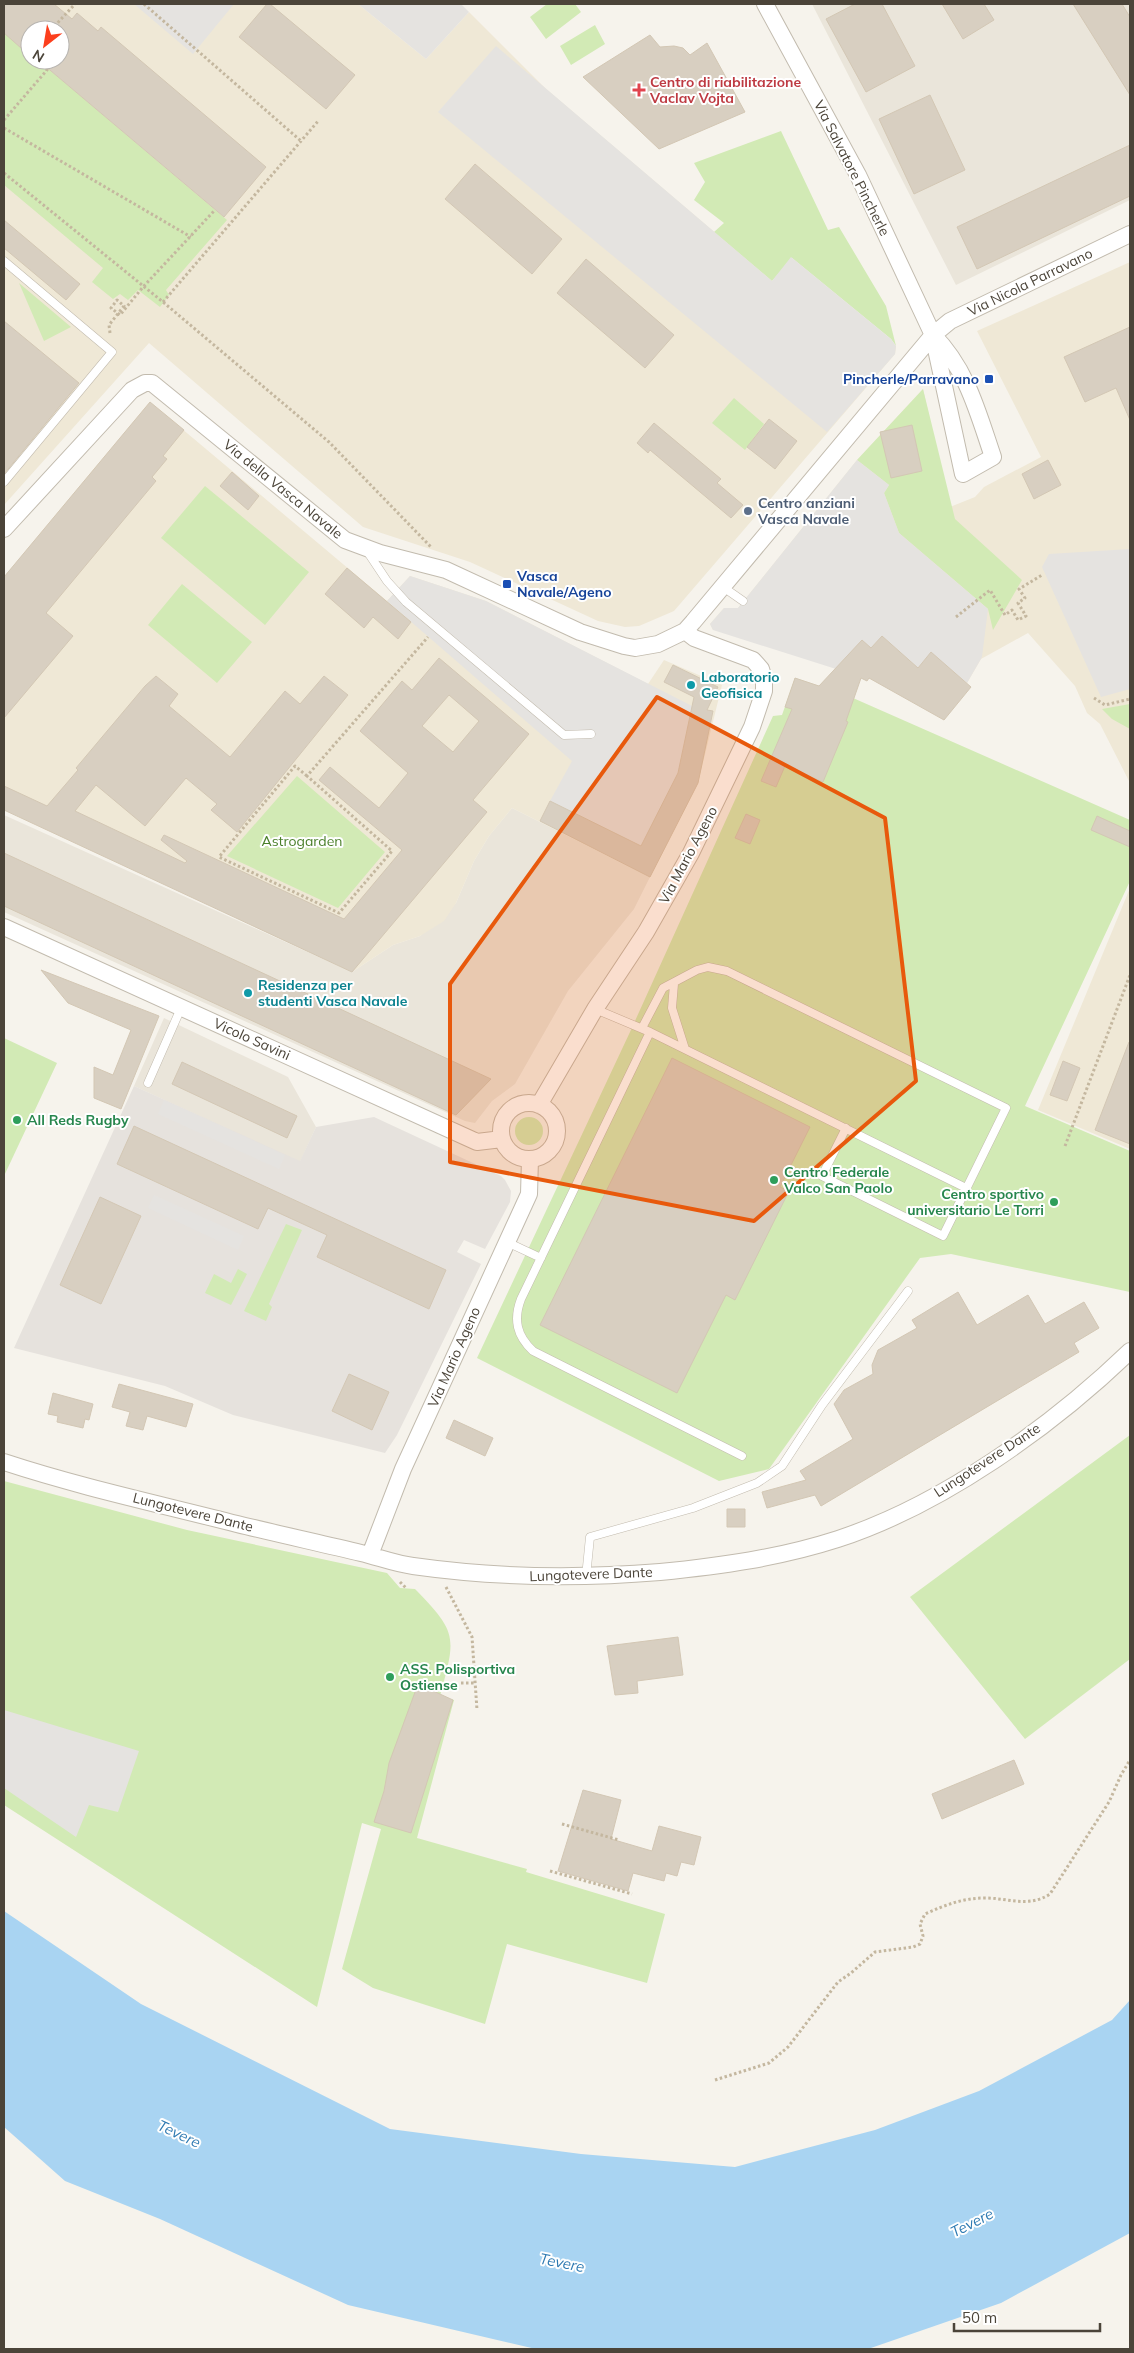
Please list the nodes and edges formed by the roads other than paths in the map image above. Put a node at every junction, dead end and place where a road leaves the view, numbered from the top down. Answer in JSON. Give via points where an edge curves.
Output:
{"nodes":[{"id":1,"x":765,"y":4,"type":"edge"},
{"id":2,"x":1130,"y":234,"type":"edge"},
{"id":3,"x":4,"y":261,"type":"edge"},
{"id":4,"x":933,"y":335,"type":"junction"},
{"id":5,"x":4,"y":482,"type":"edge"},
{"id":6,"x":4,"y":529,"type":"edge"},
{"id":7,"x":365,"y":548,"type":"junction"},
{"id":8,"x":723,"y":587,"type":"junction"},
{"id":9,"x":743,"y":601,"type":"dead end"},
{"id":10,"x":685,"y":631,"type":"junction"},
{"id":11,"x":591,"y":734,"type":"dead end"},
{"id":12,"x":4,"y":927,"type":"edge"},
{"id":13,"x":674,"y":984,"type":"junction"},
{"id":14,"x":181,"y":1008,"type":"junction"},
{"id":15,"x":595,"y":1009,"type":"junction"},
{"id":16,"x":642,"y":1028,"type":"junction"},
{"id":17,"x":650,"y":1032,"type":"junction"},
{"id":18,"x":685,"y":1049,"type":"junction"},
{"id":19,"x":148,"y":1083,"type":"dead end"},
{"id":20,"x":539,"y":1105,"type":"junction"},
{"id":21,"x":846,"y":1128,"type":"junction"},
{"id":22,"x":502,"y":1139,"type":"junction"},
{"id":23,"x":530,"y":1159,"type":"junction"},
{"id":24,"x":966,"y":1188,"type":"junction"},
{"id":25,"x":507,"y":1242,"type":"junction"},
{"id":26,"x":542,"y":1258,"type":"junction"},
{"id":27,"x":908,"y":1291,"type":"dead end"},
{"id":28,"x":1130,"y":1352,"type":"edge"},
{"id":29,"x":742,"y":1456,"type":"dead end"},
{"id":30,"x":4,"y":1462,"type":"edge"},
{"id":31,"x":370,"y":1555,"type":"junction"},
{"id":32,"x":586,"y":1577,"type":"junction"}],
"edges":[{"from":1,"to":4,"type":"street","name":"Via Salvatore Pincherle","via":[[858,175]]},
{"from":2,"to":4,"type":"street","name":"Via Nicola Parravano","via":[[950,321]]},
{"from":3,"to":5,"type":"lane","via":[[112,352]]},
{"from":4,"to":4,"type":"street","via":[[941,380],[963,474],[993,457],[959,366]]},
{"from":4,"to":8,"type":"street","name":"Via della Vasca Navale"},
{"from":6,"to":7,"type":"street","name":"Via della Vasca Navale","via":[[132,390],[145,382],[152,383],[345,540]]},
{"from":7,"to":10,"type":"street","name":"Via della Vasca Navale","via":[[446,570],[580,632],[613,643],[635,648],[651,646]]},
{"from":7,"to":11,"type":"lane","via":[[406,602],[564,735]]},
{"from":8,"to":9,"type":"lane"},
{"from":8,"to":10,"type":"street","name":"Via della Vasca Navale"},
{"from":10,"to":15,"type":"street","name":"Via Mario Ageno","via":[[694,638],[753,660],[761,668],[764,691],[752,727],[691,853],[646,932]]},
{"from":12,"to":14,"type":"street","name":"Vicolo Savini"},
{"from":13,"to":16,"type":"lane","via":[[663,988]]},
{"from":13,"to":18,"type":"lane","via":[[672,1008]]},
{"from":13,"to":24,"type":"lane","via":[[708,967],[727,971],[1006,1108]]},
{"from":14,"to":19,"type":"lane"},
{"from":14,"to":22,"type":"street","name":"Vicolo Savini","via":[[477,1142]]},
{"from":15,"to":16,"type":"lane"},
{"from":15,"to":20,"type":"street","name":"Via Mario Ageno"},
{"from":16,"to":17,"type":"lane"},
{"from":17,"to":18,"type":"lane"},
{"from":17,"to":26,"type":"lane"},
{"from":18,"to":21,"type":"lane"},
{"from":20,"to":22,"type":"street","via":[[521,1104],[513,1108],[502,1122]]},
{"from":20,"to":23,"type":"street","via":[[553,1117],[556,1135],[547,1152]]},
{"from":21,"to":24,"type":"lane"},
{"from":21,"to":24,"type":"lane","via":[[822,1176],[943,1236]]},
{"from":22,"to":23,"type":"street","via":[[512,1154]]},
{"from":23,"to":25,"type":"street","name":"Via Mario Ageno","via":[[530,1194]]},
{"from":25,"to":26,"type":"lane"},
{"from":25,"to":31,"type":"street","name":"Via Mario Ageno","via":[[403,1469]]},
{"from":26,"to":29,"type":"lane","via":[[516,1313],[523,1341],[533,1351]]},
{"from":27,"to":32,"type":"lane","via":[[822,1405],[782,1466],[757,1483],[693,1508],[590,1537]]},
{"from":28,"to":32,"type":"street","name":"Lungotevere Dante","via":[[1096,1384],[1020,1441],[957,1483],[892,1518],[839,1539],[727,1566]]},
{"from":30,"to":31,"type":"street","name":"Lungotevere Dante","via":[[150,1502]]},
{"from":31,"to":32,"type":"street","name":"Lungotevere Dante","via":[[410,1566],[456,1571],[542,1578]]}]}
